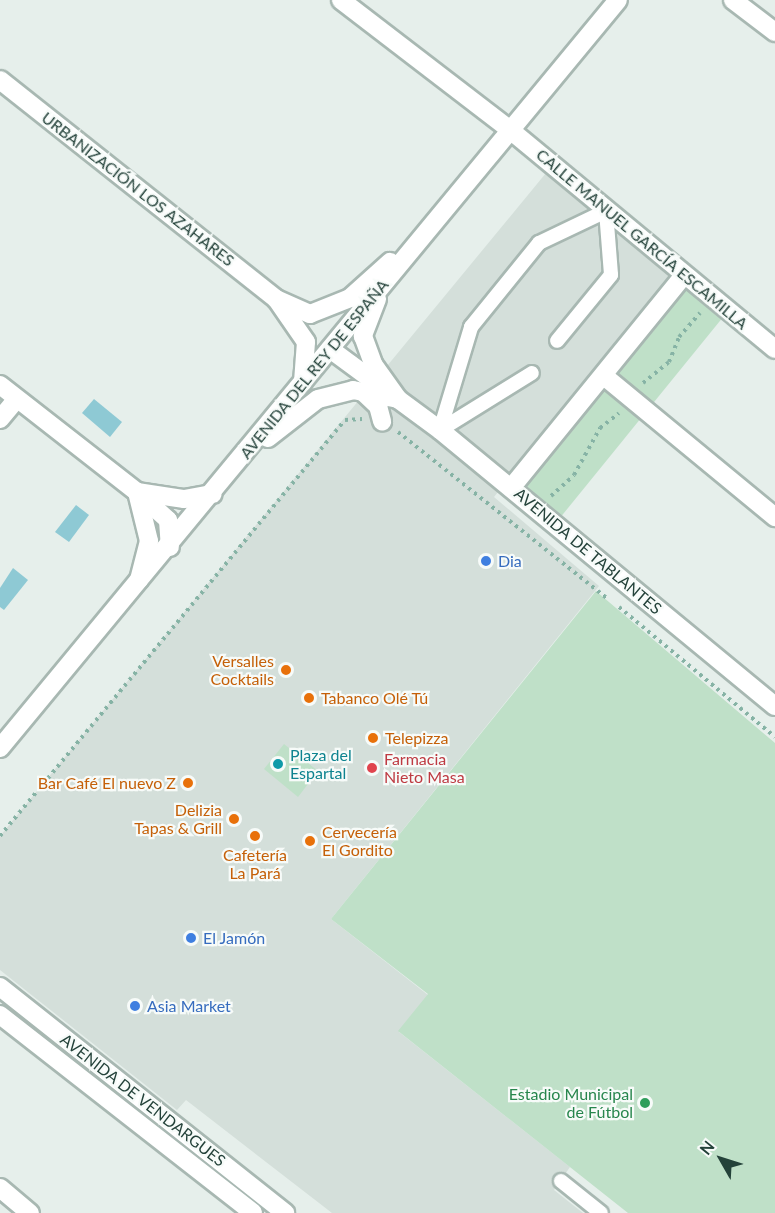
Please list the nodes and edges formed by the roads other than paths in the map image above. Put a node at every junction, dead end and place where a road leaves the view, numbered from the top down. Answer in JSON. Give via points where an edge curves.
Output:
{"nodes":[{"id":1,"x":341,"y":0,"type":"edge"},
{"id":2,"x":618,"y":0,"type":"edge"},
{"id":3,"x":733,"y":0,"type":"edge"},
{"id":4,"x":775,"y":32,"type":"edge"},
{"id":5,"x":0,"y":80,"type":"edge"},
{"id":6,"x":509,"y":129,"type":"junction"},
{"id":7,"x":606,"y":211,"type":"junction"},
{"id":8,"x":435,"y":220,"type":"junction"},
{"id":9,"x":684,"y":275,"type":"junction"},
{"id":10,"x":383,"y":285,"type":"junction"},
{"id":11,"x":276,"y":299,"type":"junction"},
{"id":12,"x":557,"y":341,"type":"dead end"},
{"id":13,"x":330,"y":349,"type":"junction"},
{"id":14,"x":775,"y":349,"type":"edge"},
{"id":15,"x":532,"y":373,"type":"dead end"},
{"id":16,"x":604,"y":376,"type":"junction"},
{"id":17,"x":303,"y":382,"type":"junction"},
{"id":18,"x":0,"y":385,"type":"edge"},
{"id":19,"x":363,"y":392,"type":"junction"},
{"id":20,"x":17,"y":399,"type":"junction"},
{"id":21,"x":398,"y":399,"type":"junction"},
{"id":22,"x":0,"y":419,"type":"edge"},
{"id":23,"x":382,"y":421,"type":"road end"},
{"id":24,"x":440,"y":430,"type":"junction"},
{"id":25,"x":511,"y":488,"type":"junction"},
{"id":26,"x":217,"y":489,"type":"junction"},
{"id":27,"x":137,"y":492,"type":"junction"},
{"id":28,"x":775,"y":517,"type":"edge"},
{"id":29,"x":170,"y":547,"type":"junction"},
{"id":30,"x":138,"y":584,"type":"junction"},
{"id":31,"x":775,"y":706,"type":"edge"},
{"id":32,"x":5,"y":744,"type":"edge"},
{"id":33,"x":0,"y":756,"type":"edge"},
{"id":34,"x":0,"y":987,"type":"edge"},
{"id":35,"x":0,"y":1015,"type":"edge"},
{"id":36,"x":561,"y":1181,"type":"dead end"},
{"id":37,"x":0,"y":1188,"type":"edge"},
{"id":38,"x":30,"y":1213,"type":"edge"},
{"id":39,"x":253,"y":1213,"type":"edge"},
{"id":40,"x":285,"y":1213,"type":"edge"},
{"id":41,"x":601,"y":1213,"type":"edge"}],
"edges":[{"from":1,"to":6,"type":"street","name":"CALLE MANUEL GARCÍA ESCAMILLA"},
{"from":2,"to":6,"type":"street","name":"AVENIDA DEL REY DE ESPAÑA"},
{"from":3,"to":4,"type":"street"},
{"from":5,"to":11,"type":"street","name":"URBANIZACIÓN LOS AZAHARES"},
{"from":6,"to":7,"type":"street","name":"CALLE MANUEL GARCÍA ESCAMILLA"},
{"from":6,"to":8,"type":"street","name":"AVENIDA DEL REY DE ESPAÑA"},
{"from":7,"to":9,"type":"street","name":"CALLE MANUEL GARCÍA ESCAMILLA"},
{"from":7,"to":12,"type":"lane","via":[[611,274]]},
{"from":7,"to":24,"type":"lane","via":[[539,243],[471,327]]},
{"from":8,"to":10,"type":"street","name":"AVENIDA DEL REY DE ESPAÑA"},
{"from":8,"to":11,"type":"street","via":[[350,298],[310,314]]},
{"from":9,"to":14,"type":"street","name":"CALLE MANUEL GARCÍA ESCAMILLA"},
{"from":9,"to":16,"type":"street"},
{"from":10,"to":13,"type":"street","name":"AVENIDA DEL REY DE ESPAÑA"},
{"from":10,"to":21,"type":"street","via":[[363,336],[373,364]]},
{"from":11,"to":17,"type":"street","via":[[306,342]]},
{"from":13,"to":17,"type":"street","name":"AVENIDA DEL REY DE ESPAÑA"},
{"from":13,"to":21,"type":"street","name":"AVENIDA DE TABLANTES"},
{"from":15,"to":24,"type":"lane"},
{"from":16,"to":25,"type":"street"},
{"from":16,"to":28,"type":"street"},
{"from":17,"to":26,"type":"street","name":"AVENIDA DEL REY DE ESPAÑA"},
{"from":18,"to":20,"type":"street"},
{"from":19,"to":21,"type":"street"},
{"from":19,"to":23,"type":"street","via":[[378,406]]},
{"from":19,"to":26,"type":"street","via":[[353,390],[318,399],[275,432]]},
{"from":20,"to":22,"type":"street"},
{"from":20,"to":27,"type":"street"},
{"from":21,"to":24,"type":"street","name":"AVENIDA DE TABLANTES"},
{"from":24,"to":25,"type":"street","name":"AVENIDA DE TABLANTES"},
{"from":25,"to":31,"type":"street","name":"AVENIDA DE TABLANTES"},
{"from":26,"to":27,"type":"street","via":[[184,499]]},
{"from":26,"to":29,"type":"street","name":"AVENIDA DEL REY DE ESPAÑA"},
{"from":27,"to":29,"type":"street","via":[[168,520]]},
{"from":27,"to":30,"type":"street","via":[[149,542]]},
{"from":29,"to":30,"type":"street","name":"AVENIDA DEL REY DE ESPAÑA"},
{"from":30,"to":32,"type":"street","name":"AVENIDA DEL REY DE ESPAÑA"},
{"from":32,"to":33,"type":"street","name":"AVENIDA DEL REY DE ESPAÑA"},
{"from":34,"to":40,"type":"street","name":"AVENIDA DE VENDARGUES"},
{"from":35,"to":39,"type":"street","name":"AVENIDA DE VENDARGUES"},
{"from":36,"to":41,"type":"lane"},
{"from":37,"to":38,"type":"street"}]}
